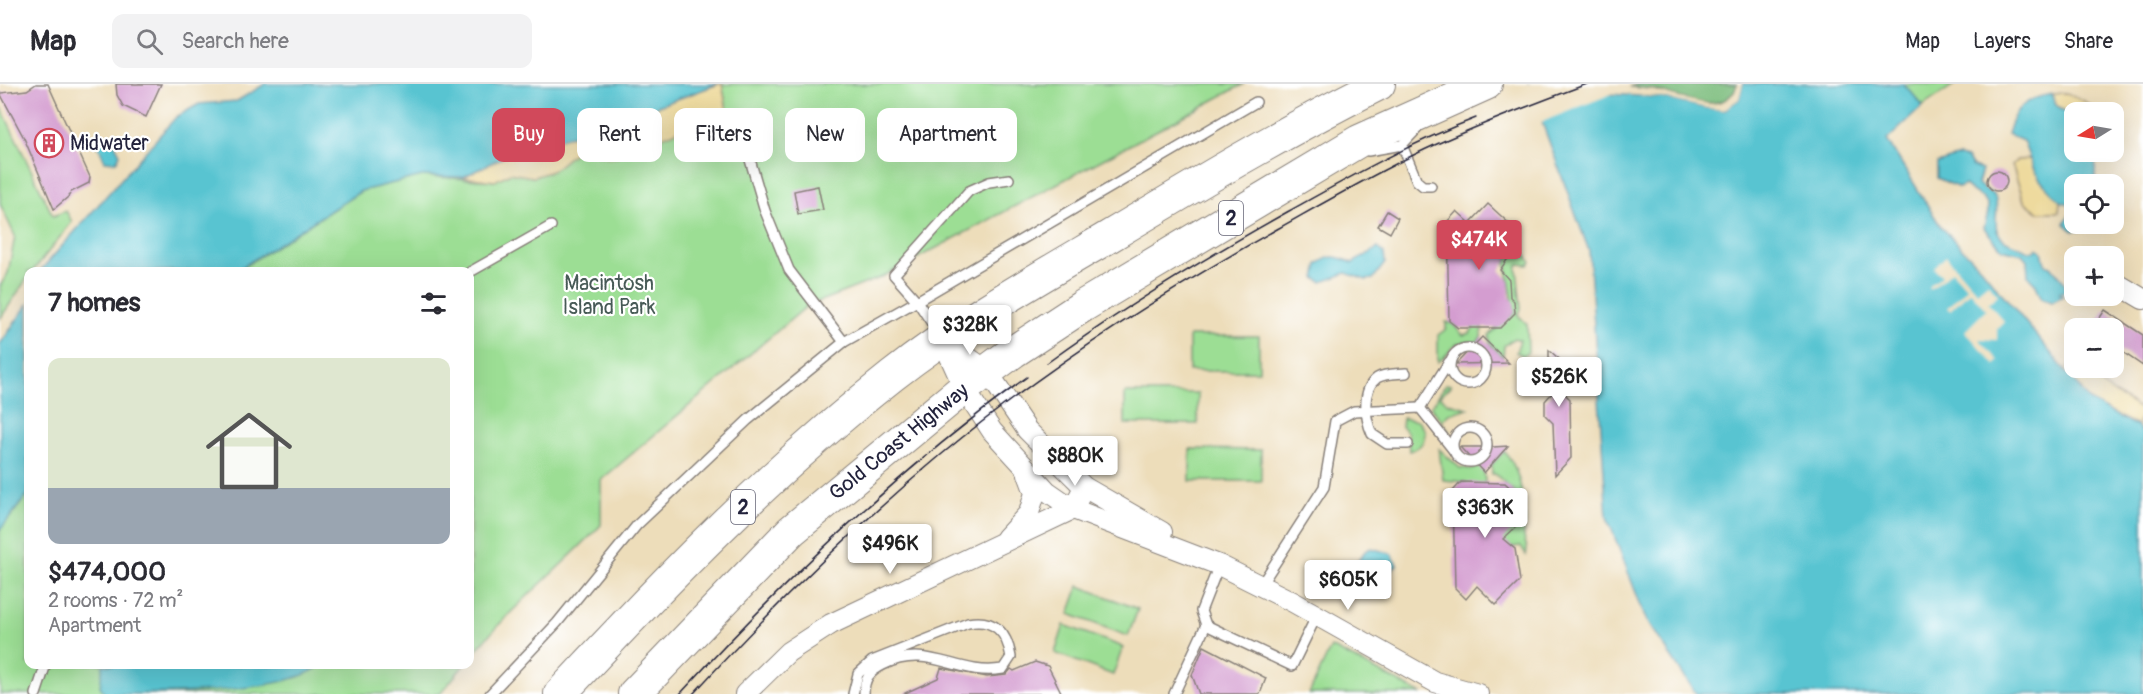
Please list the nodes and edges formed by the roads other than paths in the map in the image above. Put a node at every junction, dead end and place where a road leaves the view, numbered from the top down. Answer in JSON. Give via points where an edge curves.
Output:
{"nodes":[{"id":1,"x":1379,"y":84,"type":"edge"},
{"id":2,"x":1486,"y":84,"type":"edge"},
{"id":3,"x":1453,"y":97,"type":"junction"},
{"id":4,"x":1256,"y":102,"type":"dead end"},
{"id":5,"x":1402,"y":145,"type":"junction"},
{"id":6,"x":1336,"y":157,"type":"junction"},
{"id":7,"x":751,"y":162,"type":"edge"},
{"id":8,"x":1009,"y":179,"type":"dead end"},
{"id":9,"x":1431,"y":186,"type":"dead end"},
{"id":10,"x":551,"y":226,"type":"dead end"},
{"id":11,"x":474,"y":270,"type":"edge"},
{"id":12,"x":2124,"y":288,"type":"edge"},
{"id":13,"x":2143,"y":299,"type":"edge"},
{"id":14,"x":917,"y":301,"type":"junction"},
{"id":15,"x":942,"y":339,"type":"junction"},
{"id":16,"x":844,"y":342,"type":"junction"},
{"id":17,"x":1452,"y":357,"type":"junction"},
{"id":18,"x":1406,"y":373,"type":"dead end"},
{"id":19,"x":976,"y":379,"type":"junction"},
{"id":20,"x":1420,"y":408,"type":"junction"},
{"id":21,"x":1366,"y":410,"type":"junction"},
{"id":22,"x":1408,"y":444,"type":"dead end"},
{"id":23,"x":1456,"y":455,"type":"dead end"},
{"id":24,"x":1027,"y":471,"type":"junction"},
{"id":25,"x":1084,"y":487,"type":"junction"},
{"id":26,"x":1073,"y":509,"type":"junction"},
{"id":27,"x":998,"y":546,"type":"junction"},
{"id":28,"x":1212,"y":561,"type":"junction"},
{"id":29,"x":1261,"y":585,"type":"junction"},
{"id":30,"x":1317,"y":615,"type":"junction"},
{"id":31,"x":1206,"y":625,"type":"junction"},
{"id":32,"x":44,"y":669,"type":"edge"},
{"id":33,"x":751,"y":692,"type":"edge"},
{"id":34,"x":36,"y":694,"type":"edge"},
{"id":35,"x":490,"y":694,"type":"edge"},
{"id":36,"x":560,"y":694,"type":"edge"},
{"id":37,"x":634,"y":694,"type":"edge"},
{"id":38,"x":853,"y":694,"type":"edge"},
{"id":39,"x":864,"y":694,"type":"edge"},
{"id":40,"x":1174,"y":694,"type":"edge"},
{"id":41,"x":1478,"y":694,"type":"edge"}],
"edges":[{"from":1,"to":15,"type":"highway","number":"2","via":[[1247,155]]},
{"from":2,"to":3,"type":"highway","name":"Gold Coast Highway","number":"2"},
{"from":3,"to":5,"type":"lane","via":[[1447,111],[1413,132]]},
{"from":3,"to":6,"type":"highway","name":"Gold Coast Highway","number":"2","via":[[1359,141]]},
{"from":4,"to":14,"type":"lane"},
{"from":5,"to":6,"type":"lane"},
{"from":5,"to":9,"type":"lane","via":[[1417,181]]},
{"from":6,"to":19,"type":"highway","name":"Gold Coast Highway","number":"2","via":[[1083,306]]},
{"from":7,"to":16,"type":"lane","via":[[789,270]]},
{"from":8,"to":14,"type":"lane","via":[[988,182],[969,191],[894,275]]},
{"from":10,"to":11,"type":"lane"},
{"from":12,"to":13,"type":"street"},
{"from":14,"to":15,"type":"lane"},
{"from":14,"to":16,"type":"lane"},
{"from":15,"to":19,"type":"street"},
{"from":15,"to":19,"type":"street"},
{"from":15,"to":36,"type":"highway","number":"2","via":[[802,452],[712,535]]},
{"from":16,"to":35,"type":"lane","via":[[748,420],[654,509],[557,623]]},
{"from":17,"to":17,"type":"lane","via":[[1462,349],[1474,349],[1486,363],[1484,375],[1470,385],[1459,382],[1450,368]]},
{"from":17,"to":20,"type":"lane"},
{"from":18,"to":21,"type":"lane","via":[[1377,379],[1369,390]]},
{"from":19,"to":24,"type":"street","via":[[992,430]]},
{"from":19,"to":25,"type":"street"},
{"from":19,"to":37,"type":"highway","name":"Gold Coast Highway","number":"2","via":[[791,531]]},
{"from":20,"to":21,"type":"lane"},
{"from":20,"to":23,"type":"lane"},
{"from":21,"to":22,"type":"lane","via":[[1372,434],[1387,444]]},
{"from":21,"to":29,"type":"lane","via":[[1346,412],[1335,421],[1324,487]]},
{"from":24,"to":26,"type":"street"},
{"from":24,"to":27,"type":"street","via":[[1035,493],[1029,513]]},
{"from":25,"to":26,"type":"street"},
{"from":25,"to":28,"type":"street"},
{"from":26,"to":27,"type":"street"},
{"from":26,"to":28,"type":"street"},
{"from":27,"to":33,"type":"street","via":[[831,624],[788,652]]},
{"from":28,"to":29,"type":"street"},
{"from":28,"to":31,"type":"lane","via":[[1201,611]]},
{"from":29,"to":30,"type":"street"},
{"from":30,"to":31,"type":"lane","via":[[1292,666]]},
{"from":30,"to":41,"type":"street","via":[[1435,682]]},
{"from":31,"to":40,"type":"lane"},
{"from":32,"to":34,"type":"lane"},
{"from":38,"to":39,"type":"lane","via":[[858,674],[872,661],[968,623],[991,622],[1006,638],[1011,657],[1003,669],[979,669],[922,656],[903,657],[871,672]]}]}
